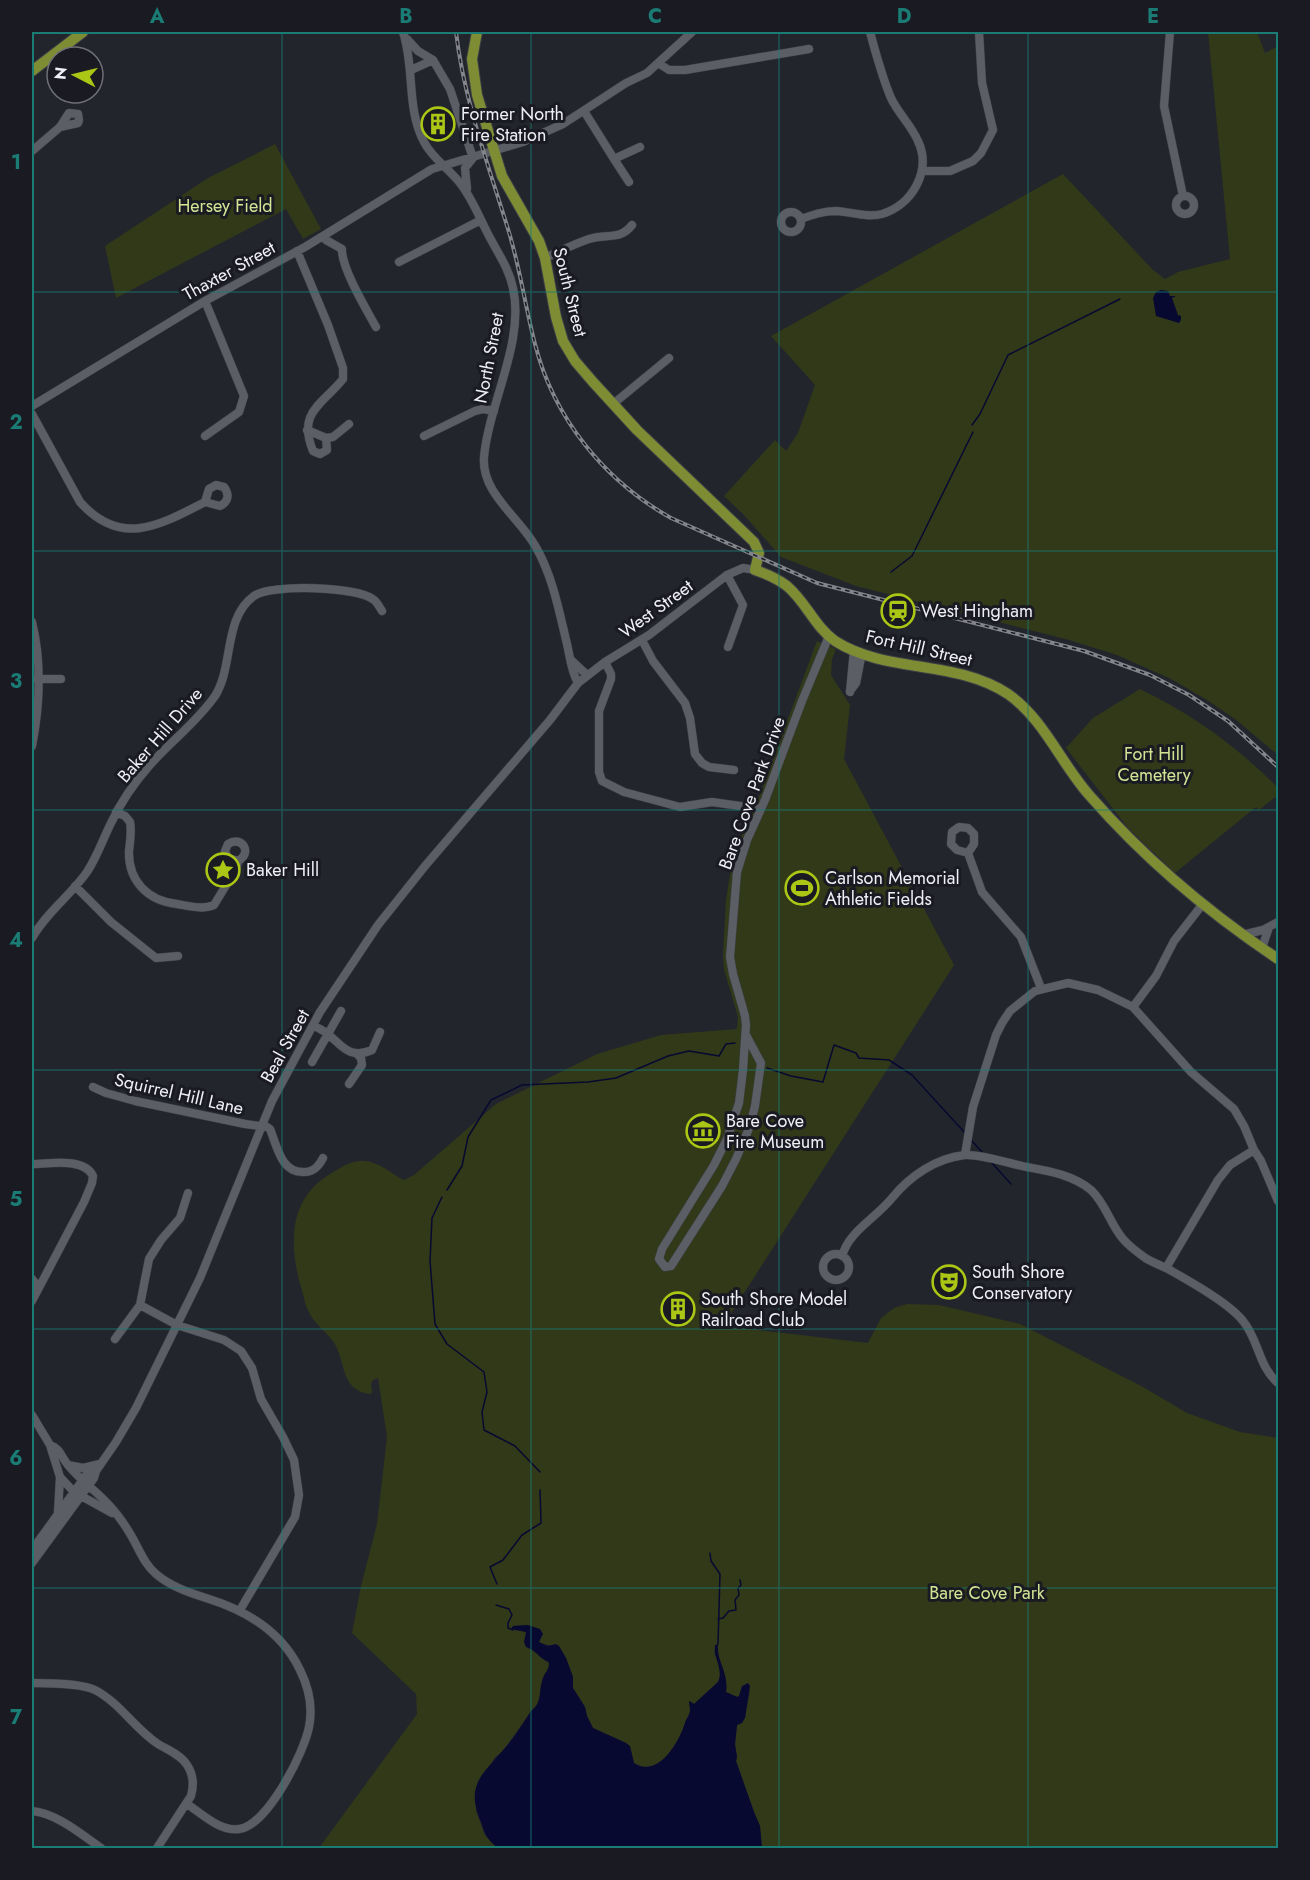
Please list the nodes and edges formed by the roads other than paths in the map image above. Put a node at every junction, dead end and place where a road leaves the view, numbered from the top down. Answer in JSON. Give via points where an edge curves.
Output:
{"nodes":[{"id":1,"x":83,"y":32,"type":"edge"},
{"id":2,"x":477,"y":32,"type":"edge"},
{"id":3,"x":692,"y":32,"type":"edge"},
{"id":4,"x":870,"y":32,"type":"edge"},
{"id":5,"x":979,"y":32,"type":"edge"},
{"id":6,"x":1170,"y":32,"type":"edge"},
{"id":7,"x":404,"y":33,"type":"edge"},
{"id":8,"x":809,"y":49,"type":"dead end"},
{"id":9,"x":433,"y":60,"type":"junction"},
{"id":10,"x":658,"y":63,"type":"junction"},
{"id":11,"x":411,"y":70,"type":"junction"},
{"id":12,"x":32,"y":71,"type":"edge"},
{"id":13,"x":584,"y":111,"type":"junction"},
{"id":14,"x":60,"y":127,"type":"dead end"},
{"id":15,"x":640,"y":147,"type":"dead end"},
{"id":16,"x":32,"y":151,"type":"edge"},
{"id":17,"x":494,"y":151,"type":"junction"},
{"id":18,"x":473,"y":158,"type":"junction"},
{"id":19,"x":614,"y":159,"type":"junction"},
{"id":20,"x":443,"y":166,"type":"junction"},
{"id":21,"x":922,"y":171,"type":"junction"},
{"id":22,"x":628,"y":182,"type":"dead end"},
{"id":23,"x":468,"y":194,"type":"junction"},
{"id":24,"x":1183,"y":196,"type":"dead end"},
{"id":25,"x":801,"y":219,"type":"dead end"},
{"id":26,"x":481,"y":220,"type":"junction"},
{"id":27,"x":632,"y":225,"type":"dead end"},
{"id":28,"x":323,"y":236,"type":"junction"},
{"id":29,"x":297,"y":251,"type":"junction"},
{"id":30,"x":545,"y":258,"type":"junction"},
{"id":31,"x":399,"y":262,"type":"dead end"},
{"id":32,"x":205,"y":301,"type":"junction"},
{"id":33,"x":376,"y":327,"type":"dead end"},
{"id":34,"x":669,"y":358,"type":"dead end"},
{"id":35,"x":613,"y":404,"type":"junction"},
{"id":36,"x":32,"y":406,"type":"edge"},
{"id":37,"x":494,"y":411,"type":"junction"},
{"id":38,"x":32,"y":414,"type":"edge"},
{"id":39,"x":349,"y":424,"type":"dead end"},
{"id":40,"x":307,"y":430,"type":"junction"},
{"id":41,"x":205,"y":436,"type":"dead end"},
{"id":42,"x":424,"y":436,"type":"dead end"},
{"id":43,"x":326,"y":438,"type":"junction"},
{"id":44,"x":205,"y":502,"type":"dead end"},
{"id":45,"x":755,"y":570,"type":"junction"},
{"id":46,"x":727,"y":575,"type":"junction"},
{"id":47,"x":382,"y":611,"type":"dead end"},
{"id":48,"x":32,"y":622,"type":"edge"},
{"id":49,"x":829,"y":636,"type":"junction"},
{"id":50,"x":642,"y":640,"type":"junction"},
{"id":51,"x":728,"y":647,"type":"dead end"},
{"id":52,"x":571,"y":660,"type":"junction"},
{"id":53,"x":605,"y":662,"type":"junction"},
{"id":54,"x":587,"y":675,"type":"junction"},
{"id":55,"x":35,"y":679,"type":"edge"},
{"id":56,"x":61,"y":679,"type":"dead end"},
{"id":57,"x":578,"y":683,"type":"junction"},
{"id":58,"x":32,"y":746,"type":"edge"},
{"id":59,"x":734,"y":770,"type":"dead end"},
{"id":60,"x":761,"y":809,"type":"junction"},
{"id":61,"x":117,"y":812,"type":"junction"},
{"id":62,"x":968,"y":853,"type":"dead end"},
{"id":63,"x":238,"y":861,"type":"dead end"},
{"id":64,"x":75,"y":886,"type":"junction"},
{"id":65,"x":1202,"y":905,"type":"junction"},
{"id":66,"x":1278,"y":922,"type":"edge"},
{"id":67,"x":1269,"y":927,"type":"junction"},
{"id":68,"x":1242,"y":935,"type":"junction"},
{"id":69,"x":32,"y":938,"type":"edge"},
{"id":70,"x":1262,"y":948,"type":"junction"},
{"id":71,"x":178,"y":956,"type":"dead end"},
{"id":72,"x":1278,"y":959,"type":"edge"},
{"id":73,"x":1041,"y":988,"type":"junction"},
{"id":74,"x":1133,"y":1007,"type":"junction"},
{"id":75,"x":341,"y":1011,"type":"dead end"},
{"id":76,"x":313,"y":1026,"type":"junction"},
{"id":77,"x":329,"y":1032,"type":"junction"},
{"id":78,"x":380,"y":1032,"type":"dead end"},
{"id":79,"x":746,"y":1035,"type":"junction"},
{"id":80,"x":357,"y":1054,"type":"junction"},
{"id":81,"x":312,"y":1062,"type":"dead end"},
{"id":82,"x":349,"y":1084,"type":"dead end"},
{"id":83,"x":93,"y":1087,"type":"dead end"},
{"id":84,"x":261,"y":1126,"type":"junction"},
{"id":85,"x":1254,"y":1150,"type":"junction"},
{"id":86,"x":965,"y":1155,"type":"junction"},
{"id":87,"x":323,"y":1158,"type":"dead end"},
{"id":88,"x":32,"y":1164,"type":"edge"},
{"id":89,"x":188,"y":1193,"type":"dead end"},
{"id":90,"x":1278,"y":1201,"type":"edge"},
{"id":91,"x":842,"y":1256,"type":"dead end"},
{"id":92,"x":1166,"y":1268,"type":"junction"},
{"id":93,"x":32,"y":1279,"type":"edge"},
{"id":94,"x":38,"y":1287,"type":"junction"},
{"id":95,"x":32,"y":1301,"type":"edge"},
{"id":96,"x":140,"y":1305,"type":"junction"},
{"id":97,"x":177,"y":1325,"type":"junction"},
{"id":98,"x":115,"y":1339,"type":"dead end"},
{"id":99,"x":1278,"y":1383,"type":"edge"},
{"id":100,"x":32,"y":1415,"type":"edge"},
{"id":101,"x":50,"y":1445,"type":"junction"},
{"id":102,"x":102,"y":1463,"type":"junction"},
{"id":103,"x":67,"y":1464,"type":"junction"},
{"id":104,"x":60,"y":1477,"type":"junction"},
{"id":105,"x":86,"y":1482,"type":"junction"},
{"id":106,"x":78,"y":1494,"type":"junction"},
{"id":107,"x":57,"y":1515,"type":"junction"},
{"id":108,"x":116,"y":1515,"type":"junction"},
{"id":109,"x":32,"y":1550,"type":"edge"},
{"id":110,"x":32,"y":1563,"type":"edge"},
{"id":111,"x":240,"y":1610,"type":"junction"},
{"id":112,"x":32,"y":1683,"type":"edge"},
{"id":113,"x":187,"y":1804,"type":"junction"},
{"id":114,"x":32,"y":1811,"type":"edge"},
{"id":115,"x":101,"y":1848,"type":"edge"},
{"id":116,"x":156,"y":1848,"type":"edge"}],
"edges":[{"from":1,"to":12,"type":"main road"},
{"from":2,"to":17,"type":"main road","name":"South Street","via":[[472,69]]},
{"from":3,"to":10,"type":"street","name":"Thaxter Street"},
{"from":4,"to":21,"type":"street","via":[[890,94],[920,144]]},
{"from":5,"to":21,"type":"street","via":[[982,83],[993,130],[981,153],[968,164],[951,171]]},
{"from":6,"to":24,"type":"street","via":[[1164,106]]},
{"from":7,"to":9,"type":"street","via":[[418,51]]},
{"from":7,"to":11,"type":"street","name":"North Street"},
{"from":8,"to":10,"type":"street","via":[[685,70],[669,70]]},
{"from":9,"to":11,"type":"street"},
{"from":9,"to":18,"type":"street","via":[[450,89]]},
{"from":10,"to":13,"type":"street","name":"Thaxter Street"},
{"from":11,"to":20,"type":"street","name":"North Street","via":[[416,124],[425,145]]},
{"from":13,"to":17,"type":"street","name":"Thaxter Street","via":[[542,135]]},
{"from":13,"to":19,"type":"street"},
{"from":14,"to":16,"type":"street"},
{"from":15,"to":19,"type":"street"},
{"from":17,"to":18,"type":"street","name":"Thaxter Street"},
{"from":17,"to":30,"type":"main road","name":"South Street","via":[[502,176],[532,226]]},
{"from":18,"to":20,"type":"street","name":"Thaxter Street"},
{"from":18,"to":23,"type":"street","via":[[465,171]]},
{"from":19,"to":22,"type":"street"},
{"from":20,"to":23,"type":"street","name":"North Street"},
{"from":20,"to":28,"type":"street","name":"Thaxter Street"},
{"from":21,"to":25,"type":"street","via":[[911,195],[890,211],[869,216],[832,211]]},
{"from":23,"to":26,"type":"street","name":"North Street"},
{"from":26,"to":31,"type":"street"},
{"from":26,"to":37,"type":"street","name":"North Street","via":[[514,290],[512,338]]},
{"from":27,"to":30,"type":"street","via":[[617,236],[592,238]]},
{"from":28,"to":29,"type":"street","name":"Thaxter Street"},
{"from":28,"to":33,"type":"street","via":[[342,249],[345,269]]},
{"from":29,"to":32,"type":"street","name":"Thaxter Street"},
{"from":29,"to":40,"type":"street","via":[[343,368],[343,378],[309,416]]},
{"from":30,"to":35,"type":"main road","name":"South Street","via":[[563,341],[575,361]]},
{"from":32,"to":36,"type":"street","name":"Thaxter Street"},
{"from":32,"to":41,"type":"street","via":[[244,396],[239,412]]},
{"from":34,"to":35,"type":"street"},
{"from":35,"to":45,"type":"main road","name":"South Street","via":[[754,542],[759,553]]},
{"from":37,"to":42,"type":"street","via":[[475,411]]},
{"from":37,"to":52,"type":"street","name":"North Street","via":[[484,458],[487,480],[525,529],[545,565]]},
{"from":38,"to":44,"type":"street","via":[[80,502],[108,524],[129,529],[151,527]]},
{"from":39,"to":43,"type":"street"},
{"from":40,"to":43,"type":"street"},
{"from":40,"to":43,"type":"street","via":[[313,451],[320,454],[327,450]]},
{"from":45,"to":46,"type":"street","name":"West Street","via":[[740,568]]},
{"from":45,"to":49,"type":"main road","name":"Fort Hill Street","via":[[788,587]]},
{"from":46,"to":50,"type":"street","name":"West Street"},
{"from":46,"to":51,"type":"street","via":[[743,605]]},
{"from":47,"to":61,"type":"street","name":"Baker Hill Drive","via":[[374,600],[358,592],[327,587],[255,595],[242,607],[233,629],[216,694],[149,766]]},
{"from":48,"to":55,"type":"street","via":[[37,647]]},
{"from":49,"to":60,"type":"street","name":"Bare Cove Park Drive"},
{"from":49,"to":65,"type":"main road","name":"Fort Hill Street","via":[[858,651],[969,675],[1008,694],[1036,722],[1088,795]]},
{"from":50,"to":53,"type":"street","name":"West Street"},
{"from":50,"to":59,"type":"street","via":[[652,661],[685,703],[695,754],[709,767]]},
{"from":52,"to":54,"type":"street"},
{"from":52,"to":57,"type":"street","name":"North Street"},
{"from":53,"to":54,"type":"street","name":"West Street"},
{"from":53,"to":60,"type":"street","via":[[611,679],[599,711],[602,782],[680,807],[712,802]]},
{"from":54,"to":57,"type":"street","name":"West Street"},
{"from":55,"to":56,"type":"street"},
{"from":55,"to":58,"type":"street"},
{"from":57,"to":76,"type":"street","name":"Beal Street","via":[[378,925]]},
{"from":60,"to":79,"type":"street","name":"Bare Cove Park Drive","via":[[737,872],[730,950]]},
{"from":61,"to":63,"type":"street","via":[[130,822],[129,860],[135,877],[145,892],[159,900],[204,908],[214,905]]},
{"from":61,"to":64,"type":"street","name":"Baker Hill Drive","via":[[89,869]]},
{"from":62,"to":73,"type":"street","via":[[982,892],[1021,937]]},
{"from":64,"to":69,"type":"street","name":"Baker Hill Drive"},
{"from":64,"to":71,"type":"street","via":[[156,958]]},
{"from":65,"to":68,"type":"main road","name":"Fort Hill Street"},
{"from":65,"to":74,"type":"street","via":[[1174,941],[1148,989]]},
{"from":66,"to":67,"type":"street"},
{"from":67,"to":68,"type":"street"},
{"from":67,"to":70,"type":"street"},
{"from":68,"to":70,"type":"main road","name":"Fort Hill Street"},
{"from":70,"to":72,"type":"main road","name":"Fort Hill Street"},
{"from":73,"to":74,"type":"street","via":[[1068,983],[1083,985]]},
{"from":73,"to":86,"type":"street","via":[[1010,1011],[996,1035],[973,1107]]},
{"from":74,"to":85,"type":"street","via":[[1191,1072],[1234,1108]]},
{"from":75,"to":77,"type":"street"},
{"from":76,"to":77,"type":"street"},
{"from":76,"to":84,"type":"street","name":"Beal Street"},
{"from":77,"to":80,"type":"street","via":[[345,1049]]},
{"from":77,"to":81,"type":"street"},
{"from":78,"to":80,"type":"street","via":[[372,1050]]},
{"from":79,"to":79,"type":"street","name":"Bare Cove Park Drive","via":[[742,1086],[733,1122],[705,1182],[662,1249],[659,1259],[665,1266],[671,1266],[712,1202],[750,1126],[761,1063]]},
{"from":80,"to":82,"type":"street","via":[[362,1065]]},
{"from":83,"to":84,"type":"street","name":"Squirrel Hill Lane","via":[[135,1101]]},
{"from":84,"to":87,"type":"street","via":[[270,1129],[280,1156],[290,1169],[308,1173]]},
{"from":84,"to":97,"type":"street","name":"Beal Street","via":[[207,1263]]},
{"from":85,"to":90,"type":"street"},
{"from":85,"to":92,"type":"street","via":[[1230,1165],[1218,1180]]},
{"from":86,"to":91,"type":"street","via":[[916,1174],[855,1234]]},
{"from":86,"to":92,"type":"street","via":[[1077,1181],[1099,1199],[1127,1244]]},
{"from":88,"to":94,"type":"street","via":[[81,1165],[93,1176],[87,1196]]},
{"from":89,"to":96,"type":"street","via":[[180,1218],[149,1259]]},
{"from":92,"to":99,"type":"street","via":[[1243,1320],[1262,1364]]},
{"from":93,"to":94,"type":"street"},
{"from":94,"to":95,"type":"street"},
{"from":96,"to":97,"type":"street"},
{"from":96,"to":98,"type":"street"},
{"from":97,"to":102,"type":"street","name":"Beal Street","via":[[136,1408]]},
{"from":97,"to":111,"type":"street","via":[[224,1340],[246,1356],[261,1399],[289,1448],[297,1471],[299,1495],[295,1517]]},
{"from":100,"to":101,"type":"street"},
{"from":101,"to":103,"type":"street","via":[[58,1448]]},
{"from":101,"to":104,"type":"street"},
{"from":102,"to":103,"type":"street","via":[[82,1468]]},
{"from":102,"to":105,"type":"street","name":"Beal Street","via":[[94,1478]]},
{"from":103,"to":105,"type":"street"},
{"from":104,"to":106,"type":"street"},
{"from":104,"to":107,"type":"street"},
{"from":105,"to":106,"type":"street","name":"Beal Street"},
{"from":105,"to":108,"type":"street"},
{"from":106,"to":107,"type":"street","name":"Beal Street"},
{"from":106,"to":108,"type":"street"},
{"from":106,"to":110,"type":"street","name":"Beal Street"},
{"from":107,"to":109,"type":"street","name":"Beal Street"},
{"from":108,"to":111,"type":"street","via":[[148,1566],[162,1579]]},
{"from":111,"to":113,"type":"street","via":[[270,1631],[295,1661],[309,1695],[306,1738],[294,1766],[267,1808],[246,1827],[224,1827]]},
{"from":112,"to":113,"type":"street","via":[[86,1687],[116,1704],[152,1739],[187,1764],[194,1787]]},
{"from":113,"to":116,"type":"street"},
{"from":114,"to":115,"type":"street","via":[[60,1822]]}]}
